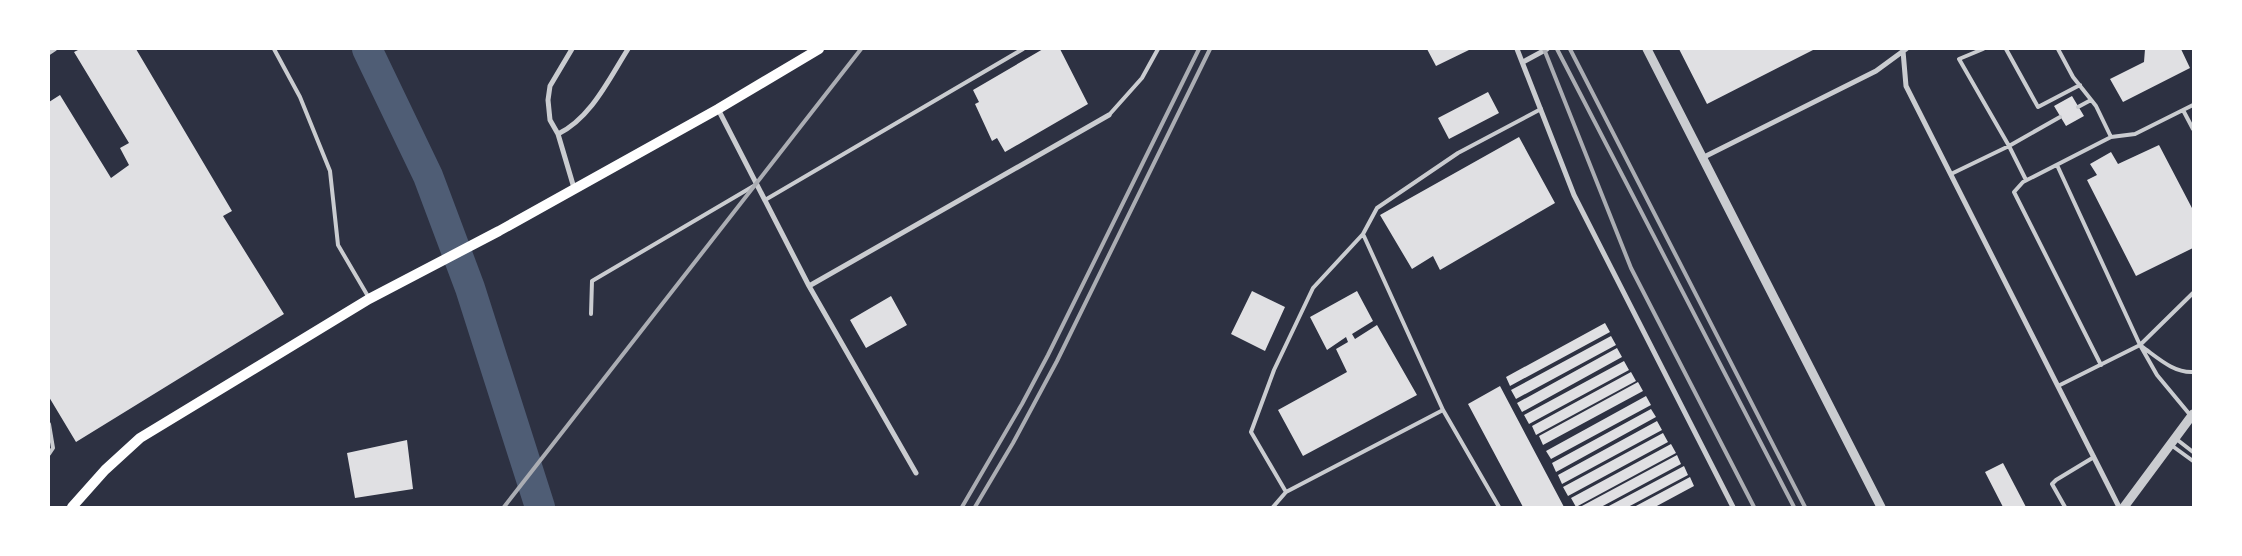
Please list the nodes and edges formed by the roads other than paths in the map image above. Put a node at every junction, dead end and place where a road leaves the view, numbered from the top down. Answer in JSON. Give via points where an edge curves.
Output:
{"nodes":[{"id":1,"x":55,"y":49,"type":"edge"},
{"id":2,"x":274,"y":49,"type":"edge"},
{"id":3,"x":572,"y":49,"type":"edge"},
{"id":4,"x":628,"y":49,"type":"edge"},
{"id":5,"x":819,"y":49,"type":"edge"},
{"id":6,"x":1023,"y":49,"type":"edge"},
{"id":7,"x":1158,"y":49,"type":"edge"},
{"id":8,"x":1517,"y":49,"type":"edge"},
{"id":9,"x":1546,"y":49,"type":"edge"},
{"id":10,"x":1647,"y":49,"type":"edge"},
{"id":11,"x":1983,"y":49,"type":"edge"},
{"id":12,"x":2006,"y":49,"type":"edge"},
{"id":13,"x":2058,"y":49,"type":"edge"},
{"id":14,"x":1904,"y":50,"type":"edge"},
{"id":15,"x":49,"y":53,"type":"edge"},
{"id":16,"x":1523,"y":62,"type":"junction"},
{"id":17,"x":2080,"y":85,"type":"junction"},
{"id":18,"x":2091,"y":100,"type":"junction"},
{"id":19,"x":2193,"y":105,"type":"edge"},
{"id":20,"x":2078,"y":107,"type":"dead end"},
{"id":21,"x":718,"y":109,"type":"junction"},
{"id":22,"x":1541,"y":109,"type":"junction"},
{"id":23,"x":2183,"y":110,"type":"junction"},
{"id":24,"x":1109,"y":115,"type":"joint"},
{"id":25,"x":2060,"y":117,"type":"dead end"},
{"id":26,"x":2193,"y":129,"type":"edge"},
{"id":27,"x":558,"y":134,"type":"junction"},
{"id":28,"x":2111,"y":137,"type":"junction"},
{"id":29,"x":2009,"y":146,"type":"junction"},
{"id":30,"x":1702,"y":158,"type":"junction"},
{"id":31,"x":2057,"y":165,"type":"junction"},
{"id":32,"x":1951,"y":174,"type":"junction"},
{"id":33,"x":2026,"y":180,"type":"junction"},
{"id":34,"x":757,"y":184,"type":"junction"},
{"id":35,"x":574,"y":189,"type":"junction"},
{"id":36,"x":765,"y":200,"type":"junction"},
{"id":37,"x":1363,"y":234,"type":"junction"},
{"id":38,"x":809,"y":286,"type":"junction"},
{"id":39,"x":2193,"y":293,"type":"edge"},
{"id":40,"x":369,"y":299,"type":"junction"},
{"id":41,"x":591,"y":314,"type":"dead end"},
{"id":42,"x":2140,"y":346,"type":"junction"},
{"id":43,"x":2101,"y":365,"type":"junction"},
{"id":44,"x":2193,"y":372,"type":"edge"},
{"id":45,"x":2058,"y":386,"type":"junction"},
{"id":46,"x":1443,"y":410,"type":"junction"},
{"id":47,"x":2192,"y":415,"type":"edge"},
{"id":48,"x":49,"y":424,"type":"edge"},
{"id":49,"x":2173,"y":441,"type":"junction"},
{"id":50,"x":2193,"y":452,"type":"edge"},
{"id":51,"x":49,"y":454,"type":"edge"},
{"id":52,"x":2094,"y":457,"type":"junction"},
{"id":53,"x":2193,"y":461,"type":"edge"},
{"id":54,"x":916,"y":473,"type":"dead end"},
{"id":55,"x":1286,"y":492,"type":"junction"},
{"id":56,"x":72,"y":507,"type":"edge"},
{"id":57,"x":1273,"y":507,"type":"edge"},
{"id":58,"x":1498,"y":507,"type":"edge"},
{"id":59,"x":1733,"y":507,"type":"edge"},
{"id":60,"x":1881,"y":507,"type":"edge"},
{"id":61,"x":2065,"y":507,"type":"edge"},
{"id":62,"x":2118,"y":507,"type":"edge"},
{"id":63,"x":2124,"y":507,"type":"edge"}],
"edges":[{"from":1,"to":15,"type":"lane"},
{"from":2,"to":40,"type":"lane","via":[[300,97],[330,171],[338,245]]},
{"from":3,"to":27,"type":"street","via":[[550,86],[550,120]]},
{"from":4,"to":27,"type":"street","via":[[589,108]]},
{"from":5,"to":21,"type":"main road"},
{"from":6,"to":36,"type":"lane"},
{"from":7,"to":24,"type":"lane","via":[[1142,78]]},
{"from":8,"to":16,"type":"street"},
{"from":9,"to":16,"type":"street"},
{"from":10,"to":30,"type":"street"},
{"from":11,"to":29,"type":"lane","via":[[1959,58]]},
{"from":12,"to":17,"type":"lane","via":[[2038,107]]},
{"from":13,"to":17,"type":"lane"},
{"from":14,"to":30,"type":"street","via":[[1876,71]]},
{"from":14,"to":32,"type":"street","via":[[1906,86]]},
{"from":16,"to":22,"type":"street"},
{"from":17,"to":18,"type":"lane"},
{"from":18,"to":20,"type":"lane"},
{"from":18,"to":28,"type":"lane"},
{"from":19,"to":23,"type":"lane"},
{"from":21,"to":34,"type":"street"},
{"from":21,"to":35,"type":"main road"},
{"from":22,"to":37,"type":"lane","via":[[1458,153],[1377,208]]},
{"from":22,"to":59,"type":"street","via":[[1574,195]]},
{"from":23,"to":26,"type":"lane"},
{"from":23,"to":28,"type":"lane","via":[[2135,134]]},
{"from":24,"to":38,"type":"street"},
{"from":25,"to":29,"type":"lane"},
{"from":27,"to":35,"type":"street"},
{"from":28,"to":31,"type":"lane"},
{"from":29,"to":32,"type":"lane"},
{"from":29,"to":33,"type":"lane"},
{"from":30,"to":60,"type":"street"},
{"from":31,"to":33,"type":"lane"},
{"from":31,"to":42,"type":"lane"},
{"from":32,"to":45,"type":"street"},
{"from":33,"to":43,"type":"lane","via":[[2014,192],[2016,197]]},
{"from":34,"to":36,"type":"street"},
{"from":34,"to":41,"type":"lane","via":[[592,281]]},
{"from":35,"to":40,"type":"main road"},
{"from":36,"to":38,"type":"street"},
{"from":37,"to":46,"type":"lane"},
{"from":37,"to":55,"type":"lane","via":[[1313,288],[1274,370],[1251,432]]},
{"from":38,"to":54,"type":"street"},
{"from":39,"to":42,"type":"lane"},
{"from":40,"to":56,"type":"main road","via":[[140,438]]},
{"from":42,"to":43,"type":"lane"},
{"from":42,"to":44,"type":"lane","via":[[2174,369]]},
{"from":42,"to":47,"type":"lane","via":[[2157,375]]},
{"from":43,"to":45,"type":"lane"},
{"from":45,"to":52,"type":"street"},
{"from":46,"to":55,"type":"lane"},
{"from":46,"to":58,"type":"lane"},
{"from":47,"to":49,"type":"street"},
{"from":48,"to":51,"type":"lane","via":[[53,448]]},
{"from":49,"to":50,"type":"lane"},
{"from":49,"to":53,"type":"lane"},
{"from":49,"to":63,"type":"street"},
{"from":52,"to":61,"type":"lane","via":[[2052,484]]},
{"from":52,"to":62,"type":"street"},
{"from":55,"to":57,"type":"lane"}]}
